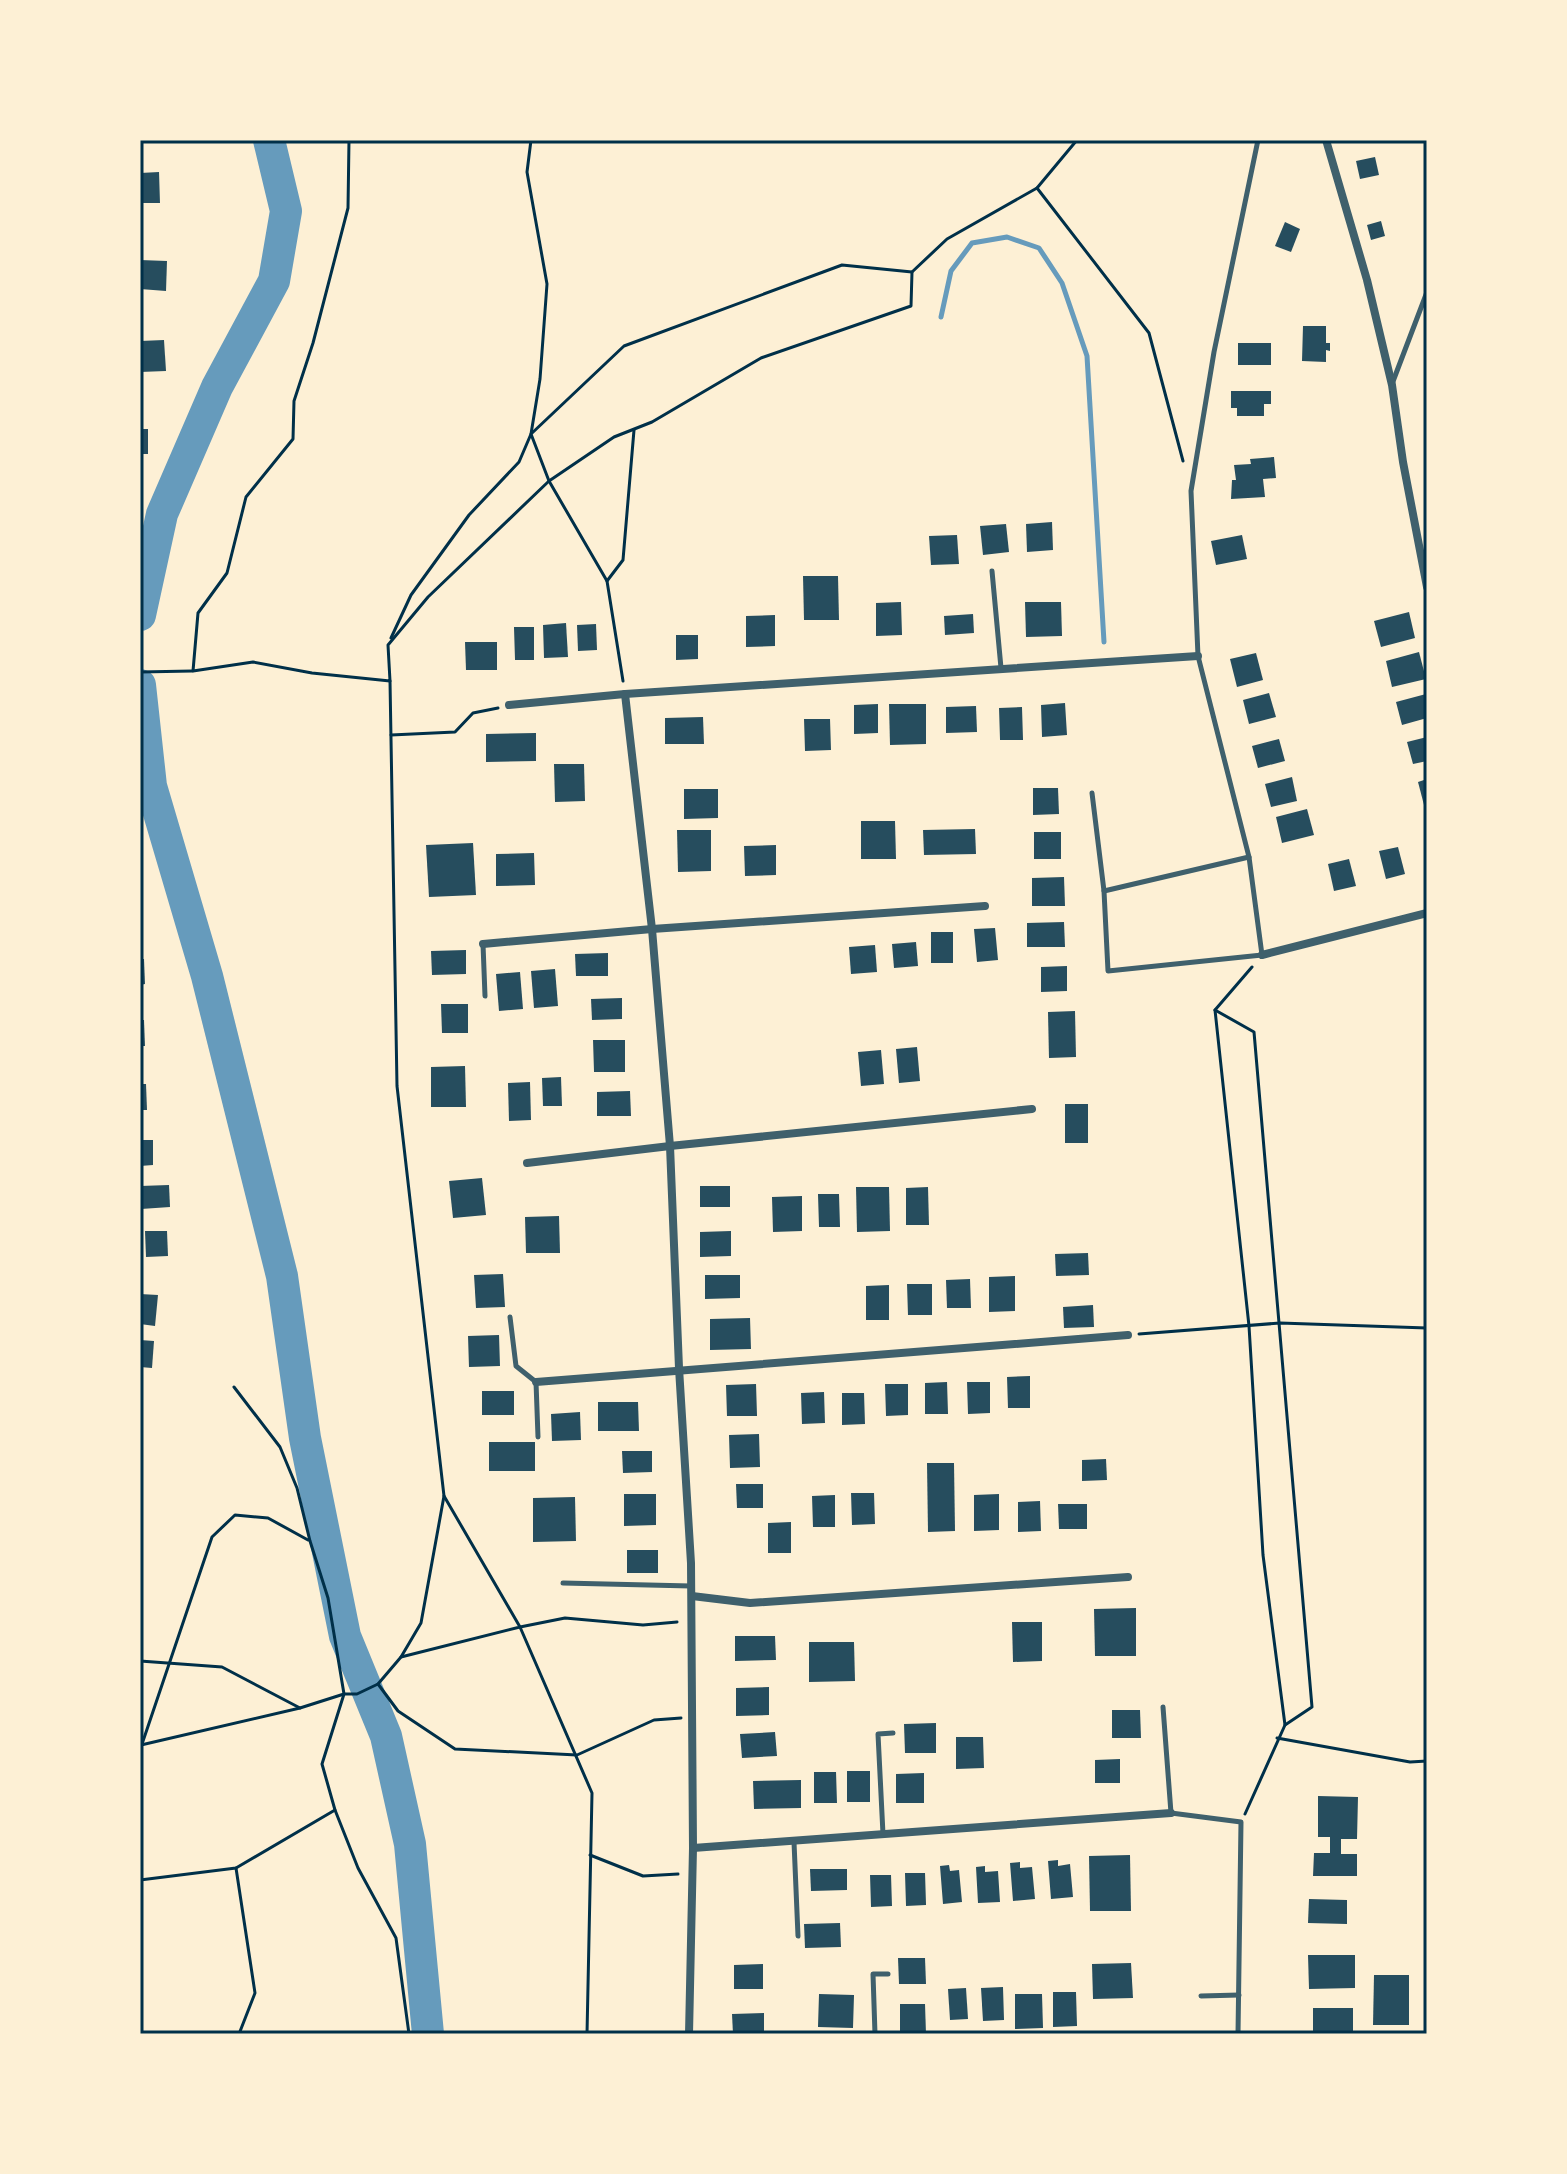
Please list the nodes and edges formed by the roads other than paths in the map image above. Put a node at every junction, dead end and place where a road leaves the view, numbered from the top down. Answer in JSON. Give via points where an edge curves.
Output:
{"nodes":[{"id":1,"x":1258,"y":140,"type":"edge"},
{"id":2,"x":1326,"y":140,"type":"edge"},
{"id":3,"x":1427,"y":292,"type":"edge"},
{"id":4,"x":1392,"y":385,"type":"junction"},
{"id":5,"x":992,"y":571,"type":"dead end"},
{"id":6,"x":1427,"y":587,"type":"edge"},
{"id":7,"x":1198,"y":656,"type":"junction"},
{"id":8,"x":1001,"y":668,"type":"junction"},
{"id":9,"x":625,"y":694,"type":"junction"},
{"id":10,"x":509,"y":705,"type":"road end"},
{"id":11,"x":1092,"y":793,"type":"dead end"},
{"id":12,"x":1249,"y":857,"type":"junction"},
{"id":13,"x":1104,"y":891,"type":"junction"},
{"id":14,"x":985,"y":906,"type":"dead end"},
{"id":15,"x":1427,"y":913,"type":"edge"},
{"id":16,"x":652,"y":929,"type":"junction"},
{"id":17,"x":483,"y":944,"type":"joint"},
{"id":18,"x":1262,"y":955,"type":"junction"},
{"id":19,"x":485,"y":996,"type":"dead end"},
{"id":20,"x":1032,"y":1109,"type":"dead end"},
{"id":21,"x":670,"y":1146,"type":"junction"},
{"id":22,"x":527,"y":1163,"type":"dead end"},
{"id":23,"x":510,"y":1317,"type":"dead end"},
{"id":24,"x":1128,"y":1335,"type":"road end"},
{"id":25,"x":679,"y":1368,"type":"junction"},
{"id":26,"x":536,"y":1382,"type":"junction"},
{"id":27,"x":538,"y":1437,"type":"dead end"},
{"id":28,"x":1128,"y":1577,"type":"dead end"},
{"id":29,"x":563,"y":1583,"type":"dead end"},
{"id":30,"x":691,"y":1586,"type":"junction"},
{"id":31,"x":692,"y":1596,"type":"junction"},
{"id":32,"x":1163,"y":1707,"type":"dead end"},
{"id":33,"x":893,"y":1733,"type":"dead end"},
{"id":34,"x":1171,"y":1813,"type":"junction"},
{"id":35,"x":883,"y":1834,"type":"junction"},
{"id":36,"x":794,"y":1841,"type":"junction"},
{"id":37,"x":693,"y":1848,"type":"junction"},
{"id":38,"x":798,"y":1936,"type":"dead end"},
{"id":39,"x":888,"y":1974,"type":"dead end"},
{"id":40,"x":1239,"y":1995,"type":"junction"},
{"id":41,"x":1201,"y":1996,"type":"dead end"},
{"id":42,"x":689,"y":2034,"type":"edge"},
{"id":43,"x":875,"y":2034,"type":"edge"},
{"id":44,"x":1238,"y":2034,"type":"edge"}],
"edges":[{"from":1,"to":7,"type":"lane","via":[[1191,491]]},
{"from":2,"to":4,"type":"street"},
{"from":3,"to":4,"type":"lane"},
{"from":4,"to":6,"type":"street"},
{"from":5,"to":8,"type":"lane"},
{"from":7,"to":8,"type":"street"},
{"from":7,"to":12,"type":"lane"},
{"from":8,"to":9,"type":"street"},
{"from":9,"to":10,"type":"street"},
{"from":9,"to":16,"type":"street"},
{"from":11,"to":13,"type":"lane"},
{"from":12,"to":13,"type":"lane"},
{"from":12,"to":18,"type":"lane"},
{"from":13,"to":18,"type":"lane","via":[[1108,971]]},
{"from":14,"to":16,"type":"street"},
{"from":15,"to":18,"type":"street"},
{"from":16,"to":17,"type":"street"},
{"from":16,"to":21,"type":"street"},
{"from":17,"to":19,"type":"lane"},
{"from":20,"to":21,"type":"street"},
{"from":21,"to":22,"type":"street"},
{"from":21,"to":25,"type":"street"},
{"from":23,"to":26,"type":"lane","via":[[516,1366]]},
{"from":24,"to":25,"type":"street"},
{"from":25,"to":26,"type":"street"},
{"from":25,"to":30,"type":"street"},
{"from":26,"to":27,"type":"lane"},
{"from":28,"to":31,"type":"street","via":[[750,1603]]},
{"from":29,"to":30,"type":"lane"},
{"from":30,"to":31,"type":"street"},
{"from":31,"to":37,"type":"street"},
{"from":32,"to":34,"type":"lane"},
{"from":33,"to":35,"type":"lane","via":[[878,1734]]},
{"from":34,"to":35,"type":"street"},
{"from":34,"to":40,"type":"lane","via":[[1241,1822]]},
{"from":35,"to":36,"type":"street"},
{"from":36,"to":37,"type":"street"},
{"from":36,"to":38,"type":"lane"},
{"from":37,"to":42,"type":"street"},
{"from":39,"to":43,"type":"lane","via":[[873,1974]]},
{"from":40,"to":41,"type":"lane"},
{"from":40,"to":44,"type":"lane"}]}
